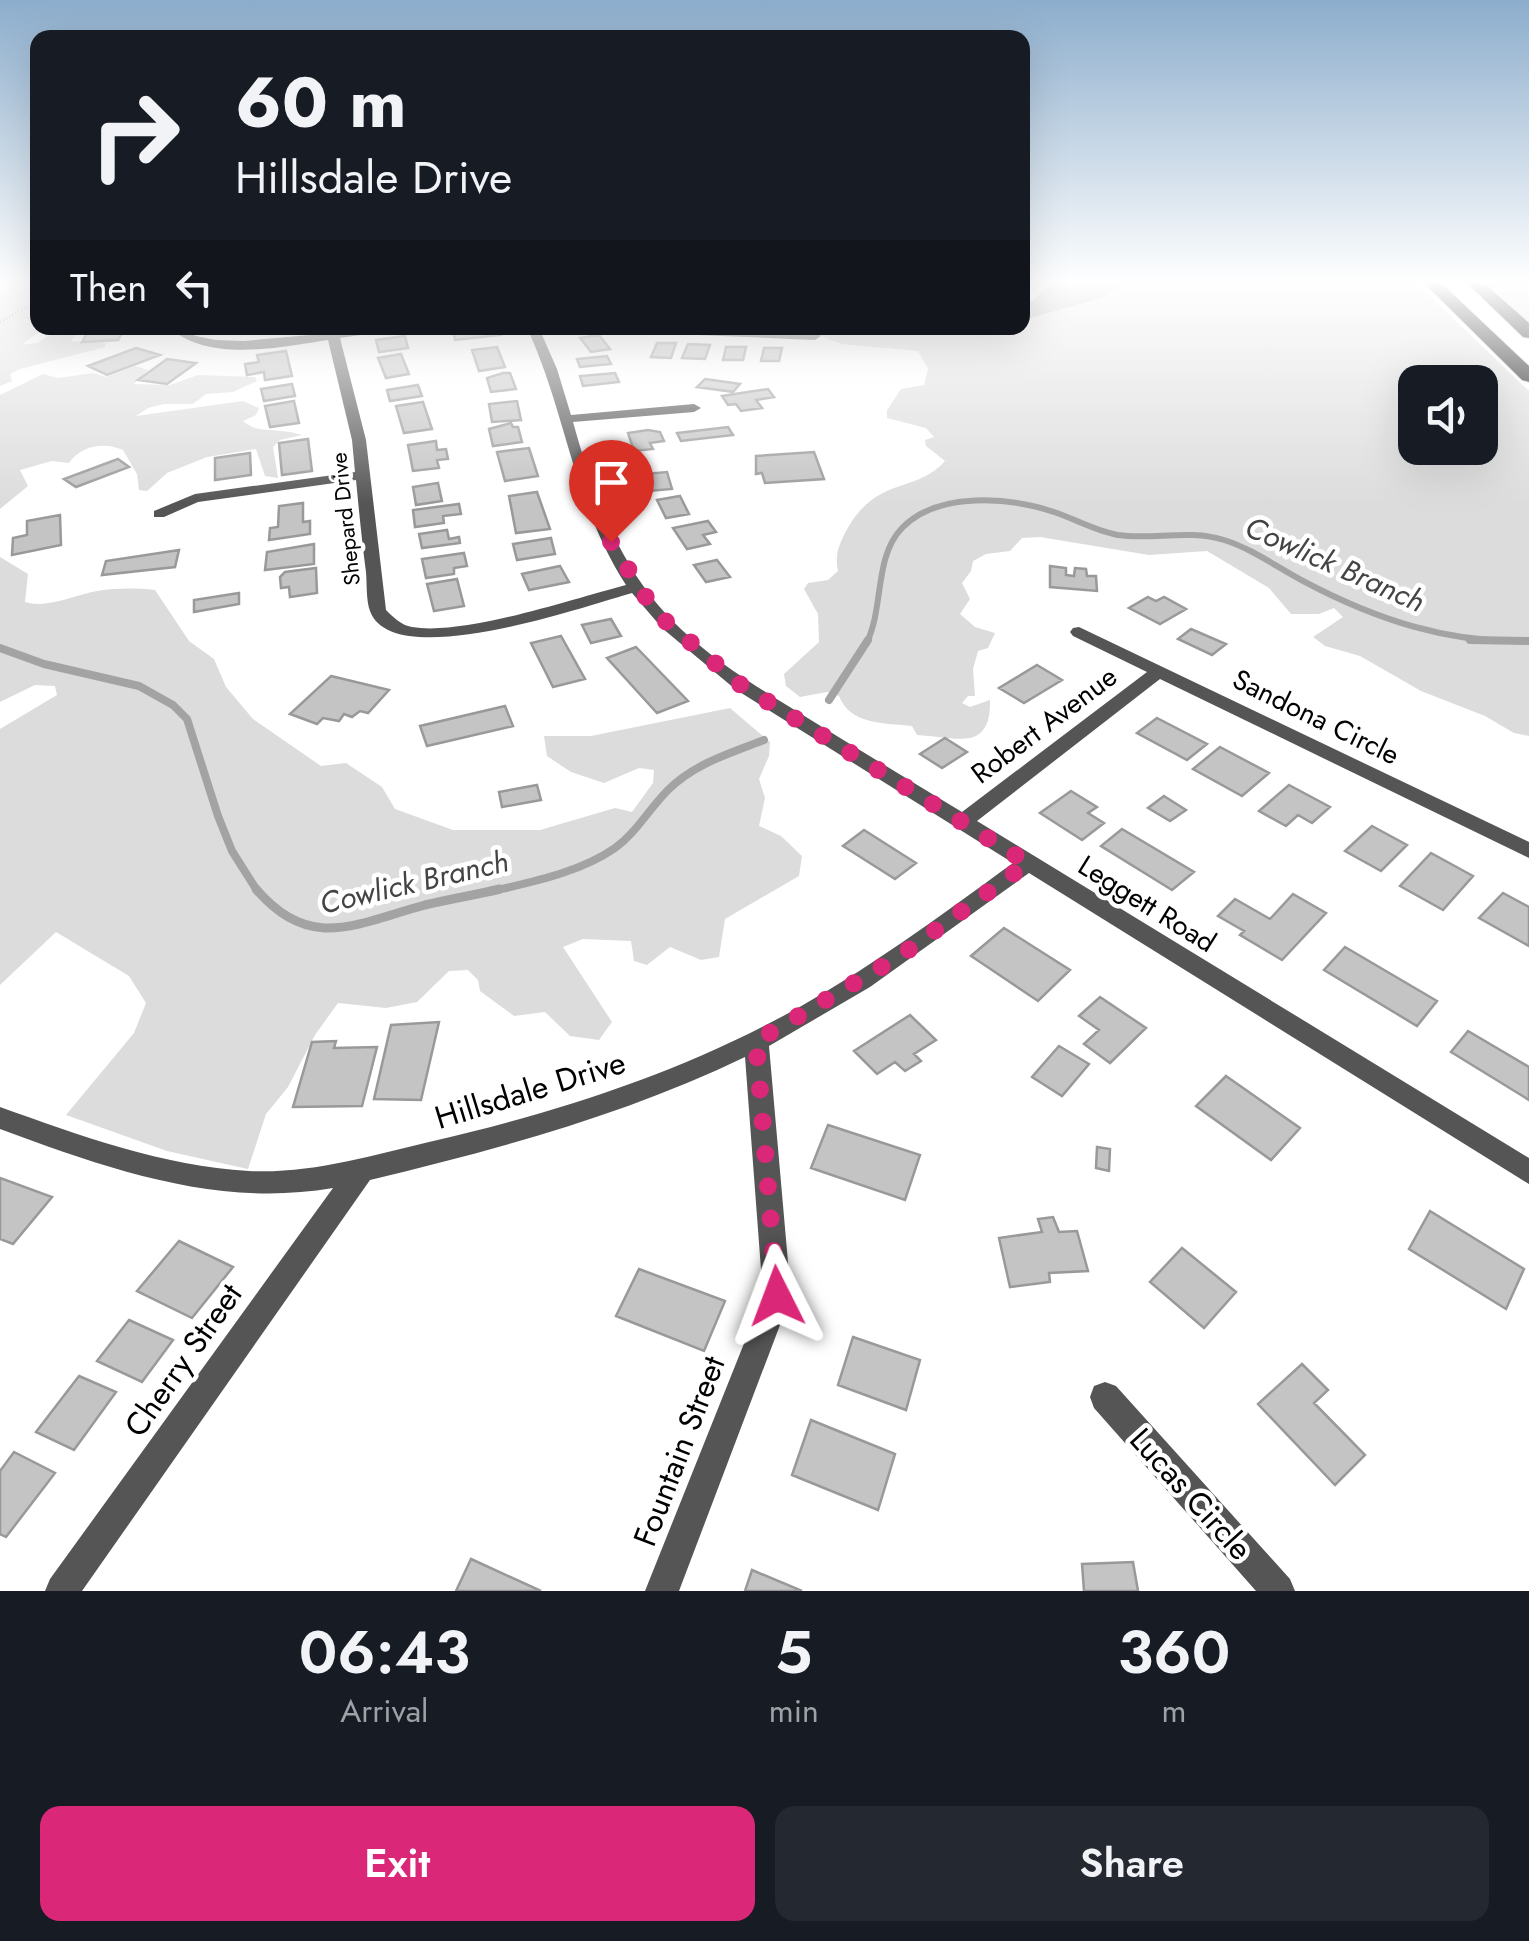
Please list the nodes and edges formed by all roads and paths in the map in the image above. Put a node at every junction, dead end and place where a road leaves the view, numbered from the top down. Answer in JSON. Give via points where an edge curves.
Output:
{"nodes":[{"id":1,"x":338,"y":356,"type":"edge"},
{"id":2,"x":548,"y":356,"type":"edge"},
{"id":3,"x":1508,"y":356,"type":"edge"},
{"id":4,"x":1529,"y":376,"type":"edge"},
{"id":5,"x":694,"y":408,"type":"dead end"},
{"id":6,"x":566,"y":419,"type":"junction"},
{"id":7,"x":363,"y":475,"type":"junction"},
{"id":8,"x":159,"y":514,"type":"dead end"},
{"id":9,"x":636,"y":588,"type":"junction"},
{"id":10,"x":1080,"y":632,"type":"dead end"},
{"id":11,"x":1159,"y":671,"type":"junction"},
{"id":12,"x":962,"y":822,"type":"junction"},
{"id":13,"x":1529,"y":851,"type":"edge"},
{"id":14,"x":1028,"y":863,"type":"junction"},
{"id":15,"x":756,"y":1041,"type":"junction"},
{"id":16,"x":0,"y":1118,"type":"edge"},
{"id":17,"x":362,"y":1170,"type":"junction"},
{"id":18,"x":1529,"y":1172,"type":"edge"},
{"id":19,"x":1104,"y":1397,"type":"dead end"},
{"id":20,"x":62,"y":1591,"type":"edge"},
{"id":21,"x":662,"y":1591,"type":"edge"},
{"id":22,"x":1278,"y":1591,"type":"edge"}],
"edges":[{"from":1,"to":7,"type":"street","name":"Shepard Drive"},
{"from":2,"to":6,"type":"street","name":"Leggett Road"},
{"from":3,"to":4,"type":"highway"},
{"from":5,"to":6,"type":"street"},
{"from":6,"to":9,"type":"street","name":"Leggett Road","via":[[588,494]]},
{"from":7,"to":8,"type":"street","via":[[195,498]]},
{"from":7,"to":9,"type":"street","name":"Shepard Drive","via":[[378,611],[390,625],[444,632]]},
{"from":9,"to":12,"type":"street","name":"Leggett Road","via":[[741,685]]},
{"from":10,"to":11,"type":"street","name":"Sandona Circle"},
{"from":11,"to":12,"type":"street","name":"Robert Avenue"},
{"from":11,"to":13,"type":"street","name":"Sandona Circle"},
{"from":12,"to":14,"type":"street","name":"Leggett Road"},
{"from":14,"to":15,"type":"street","name":"Hillsdale Drive","via":[[900,956]]},
{"from":14,"to":18,"type":"street","name":"Leggett Road"},
{"from":15,"to":17,"type":"street","name":"Hillsdale Drive","via":[[560,1120]]},
{"from":15,"to":21,"type":"street","name":"Fountain Street","via":[[777,1296]]},
{"from":16,"to":17,"type":"street","name":"Hillsdale Drive","via":[[81,1150],[200,1178],[253,1184]]},
{"from":17,"to":20,"type":"street","name":"Cherry Street"},
{"from":19,"to":22,"type":"street","name":"Lucas Circle"}]}
